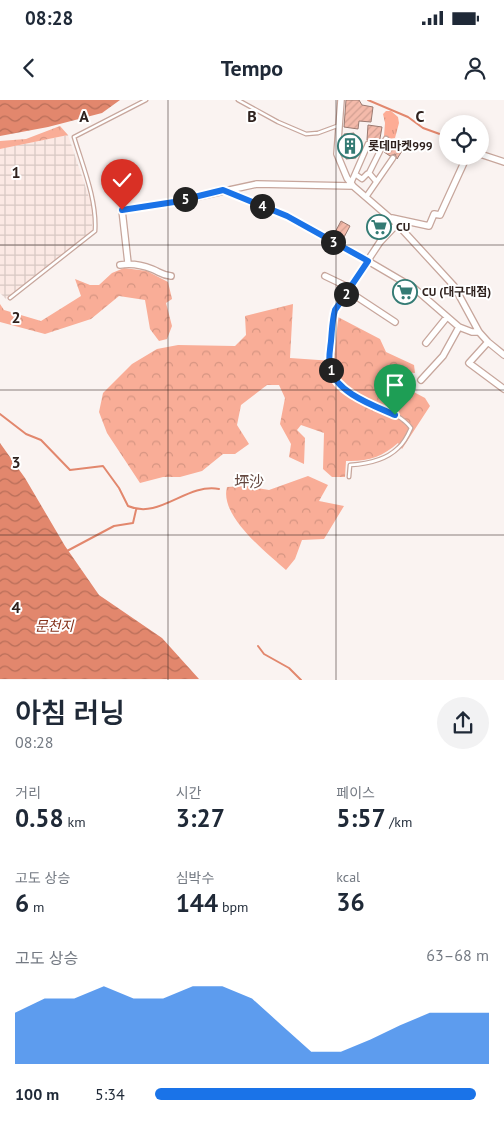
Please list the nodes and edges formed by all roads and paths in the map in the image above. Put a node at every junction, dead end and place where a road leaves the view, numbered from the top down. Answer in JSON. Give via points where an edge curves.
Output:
{"nodes":[{"id":1,"x":146,"y":100,"type":"edge"},
{"id":2,"x":238,"y":100,"type":"edge"},
{"id":3,"x":341,"y":100,"type":"edge"},
{"id":4,"x":338,"y":126,"type":"junction"},
{"id":5,"x":386,"y":139,"type":"dead end"},
{"id":6,"x":368,"y":144,"type":"dead end"},
{"id":7,"x":489,"y":157,"type":"edge"},
{"id":8,"x":504,"y":162,"type":"edge"},
{"id":9,"x":462,"y":165,"type":"edge"},
{"id":10,"x":369,"y":173,"type":"junction"},
{"id":11,"x":355,"y":174,"type":"junction"},
{"id":12,"x":375,"y":180,"type":"junction"},
{"id":13,"x":352,"y":185,"type":"junction"},
{"id":14,"x":223,"y":190,"type":"junction"},
{"id":15,"x":365,"y":197,"type":"junction"},
{"id":16,"x":390,"y":217,"type":"junction"},
{"id":17,"x":397,"y":224,"type":"junction"},
{"id":18,"x":368,"y":261,"type":"junction"},
{"id":19,"x":128,"y":263,"type":"junction"},
{"id":20,"x":120,"y":264,"type":"dead end"},
{"id":21,"x":171,"y":276,"type":"dead end"},
{"id":22,"x":326,"y":276,"type":"dead end"},
{"id":23,"x":349,"y":289,"type":"junction"},
{"id":24,"x":10,"y":298,"type":"dead end"},
{"id":25,"x":447,"y":317,"type":"junction"},
{"id":26,"x":395,"y":322,"type":"dead end"},
{"id":27,"x":459,"y":327,"type":"junction"},
{"id":28,"x":479,"y":332,"type":"junction"},
{"id":29,"x":488,"y":342,"type":"junction"},
{"id":30,"x":426,"y":343,"type":"dead end"},
{"id":31,"x":504,"y":354,"type":"edge"},
{"id":32,"x":330,"y":362,"type":"joint"},
{"id":33,"x":421,"y":380,"type":"dead end"},
{"id":34,"x":504,"y":388,"type":"edge"},
{"id":35,"x":349,"y":477,"type":"dead end"}],
"edges":[{"from":1,"to":24,"type":"lane","via":[[74,137],[93,204],[95,231]]},
{"from":2,"to":4,"type":"lane","via":[[306,134]]},
{"from":3,"to":4,"type":"street"},
{"from":4,"to":13,"type":"street","via":[[337,154]]},
{"from":5,"to":10,"type":"street"},
{"from":6,"to":11,"type":"street"},
{"from":7,"to":8,"type":"street"},
{"from":9,"to":16,"type":"street","via":[[440,215],[434,214],[429,226]]},
{"from":10,"to":11,"type":"street","via":[[362,179]]},
{"from":10,"to":12,"type":"street"},
{"from":11,"to":13,"type":"street"},
{"from":12,"to":15,"type":"street"},
{"from":12,"to":15,"type":"street","via":[[391,157]]},
{"from":13,"to":14,"type":"street","via":[[257,184]]},
{"from":13,"to":15,"type":"street"},
{"from":14,"to":18,"type":"street","via":[[287,216]]},
{"from":14,"to":19,"type":"street","via":[[122,210]]},
{"from":15,"to":16,"type":"street"},
{"from":16,"to":17,"type":"street"},
{"from":17,"to":18,"type":"street"},
{"from":17,"to":28,"type":"street","via":[[454,286]]},
{"from":18,"to":23,"type":"street"},
{"from":18,"to":25,"type":"street","via":[[414,288]]},
{"from":19,"to":20,"type":"street"},
{"from":19,"to":21,"type":"street"},
{"from":22,"to":23,"type":"street"},
{"from":23,"to":26,"type":"street"},
{"from":23,"to":32,"type":"street","via":[[335,310]]},
{"from":25,"to":27,"type":"street"},
{"from":25,"to":30,"type":"street"},
{"from":27,"to":28,"type":"street"},
{"from":27,"to":33,"type":"street","via":[[443,356]]},
{"from":28,"to":29,"type":"street"},
{"from":29,"to":31,"type":"street"},
{"from":29,"to":34,"type":"street","via":[[469,363]]},
{"from":32,"to":35,"type":"lane","via":[[331,371],[347,390],[405,420],[411,428],[398,449],[374,461],[350,466]]}]}
